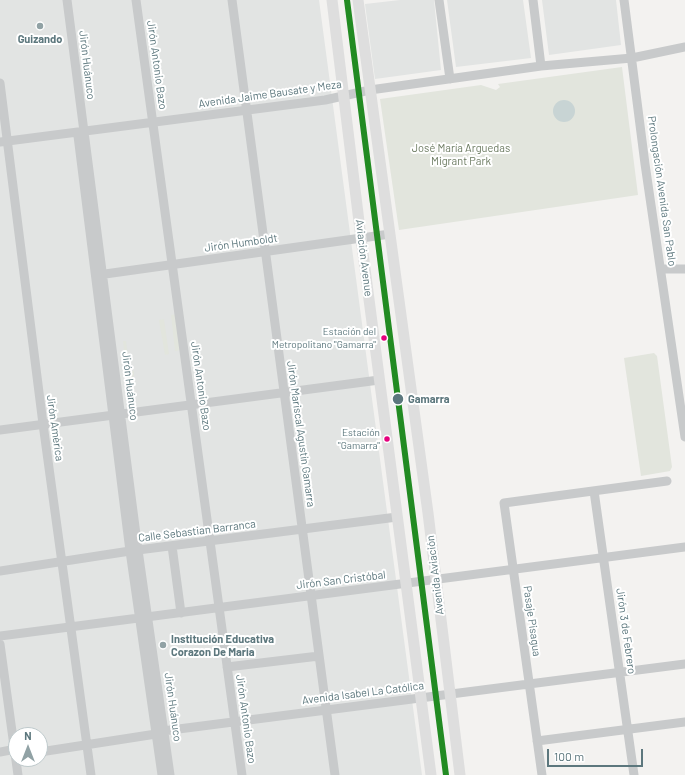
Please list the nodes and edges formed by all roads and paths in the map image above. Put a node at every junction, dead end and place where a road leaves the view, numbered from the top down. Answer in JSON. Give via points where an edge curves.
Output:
{"nodes":[{"id":1,"x":61,"y":0,"type":"edge"},
{"id":2,"x":67,"y":0,"type":"edge"},
{"id":3,"x":136,"y":0,"type":"edge"},
{"id":4,"x":232,"y":0,"type":"edge"},
{"id":5,"x":332,"y":0,"type":"edge"},
{"id":6,"x":358,"y":0,"type":"edge"},
{"id":7,"x":439,"y":0,"type":"edge"},
{"id":8,"x":533,"y":0,"type":"edge"},
{"id":9,"x":624,"y":0,"type":"edge"},
{"id":10,"x":685,"y":47,"type":"edge"},
{"id":11,"x":632,"y":58,"type":"junction"},
{"id":12,"x":541,"y":66,"type":"junction"},
{"id":13,"x":450,"y":79,"type":"junction"},
{"id":14,"x":0,"y":83,"type":"edge"},
{"id":15,"x":370,"y":90,"type":"junction"},
{"id":16,"x":345,"y":96,"type":"junction"},
{"id":17,"x":247,"y":110,"type":"junction"},
{"id":18,"x":153,"y":122,"type":"junction"},
{"id":19,"x":81,"y":131,"type":"junction"},
{"id":20,"x":4,"y":142,"type":"edge"},
{"id":21,"x":390,"y":234,"type":"junction"},
{"id":22,"x":361,"y":238,"type":"junction"},
{"id":23,"x":265,"y":252,"type":"junction"},
{"id":24,"x":172,"y":265,"type":"junction"},
{"id":25,"x":662,"y":270,"type":"junction"},
{"id":26,"x":685,"y":270,"type":"edge"},
{"id":27,"x":99,"y":275,"type":"junction"},
{"id":28,"x":379,"y":380,"type":"junction"},
{"id":29,"x":284,"y":392,"type":"junction"},
{"id":30,"x":191,"y":404,"type":"junction"},
{"id":31,"x":683,"y":409,"type":"edge"},
{"id":32,"x":117,"y":414,"type":"junction"},
{"id":33,"x":43,"y":424,"type":"junction"},
{"id":34,"x":0,"y":430,"type":"edge"},
{"id":35,"x":685,"y":437,"type":"edge"},
{"id":36,"x":668,"y":481,"type":"dead end"},
{"id":37,"x":594,"y":491,"type":"junction"},
{"id":38,"x":397,"y":517,"type":"junction"},
{"id":39,"x":302,"y":529,"type":"junction"},
{"id":40,"x":210,"y":541,"type":"junction"},
{"id":41,"x":172,"y":546,"type":"junction"},
{"id":42,"x":685,"y":547,"type":"edge"},
{"id":43,"x":134,"y":551,"type":"junction"},
{"id":44,"x":604,"y":558,"type":"junction"},
{"id":45,"x":62,"y":562,"type":"junction"},
{"id":46,"x":513,"y":570,"type":"junction"},
{"id":47,"x":0,"y":571,"type":"edge"},
{"id":48,"x":436,"y":580,"type":"junction"},
{"id":49,"x":406,"y":584,"type":"junction"},
{"id":50,"x":311,"y":596,"type":"junction"},
{"id":51,"x":219,"y":608,"type":"junction"},
{"id":52,"x":181,"y":613,"type":"junction"},
{"id":53,"x":144,"y":617,"type":"junction"},
{"id":54,"x":70,"y":627,"type":"junction"},
{"id":55,"x":0,"y":636,"type":"edge"},
{"id":56,"x":0,"y":644,"type":"edge"},
{"id":57,"x":319,"y":656,"type":"junction"},
{"id":58,"x":685,"y":664,"type":"edge"},
{"id":59,"x":227,"y":667,"type":"junction"},
{"id":60,"x":620,"y":672,"type":"junction"},
{"id":61,"x":529,"y":684,"type":"junction"},
{"id":62,"x":449,"y":694,"type":"junction"},
{"id":63,"x":422,"y":697,"type":"junction"},
{"id":64,"x":326,"y":710,"type":"junction"},
{"id":65,"x":234,"y":722,"type":"junction"},
{"id":66,"x":685,"y":722,"type":"edge"},
{"id":67,"x":12,"y":727,"type":"edge"},
{"id":68,"x":628,"y":730,"type":"junction"},
{"id":69,"x":158,"y":731,"type":"junction"},
{"id":70,"x":537,"y":741,"type":"junction"},
{"id":71,"x":86,"y":742,"type":"junction"},
{"id":72,"x":48,"y":745,"type":"edge"},
{"id":73,"x":48,"y":750,"type":"edge"},
{"id":74,"x":91,"y":775,"type":"edge"},
{"id":75,"x":162,"y":775,"type":"edge"},
{"id":76,"x":170,"y":775,"type":"edge"},
{"id":77,"x":242,"y":775,"type":"edge"},
{"id":78,"x":335,"y":775,"type":"edge"},
{"id":79,"x":431,"y":775,"type":"edge"},
{"id":80,"x":460,"y":775,"type":"edge"},
{"id":81,"x":542,"y":775,"type":"edge"},
{"id":82,"x":634,"y":775,"type":"edge"}],
"edges":[{"from":1,"to":19,"type":"street","name":"Jirón Huánuco"},
{"from":2,"to":19,"type":"street","name":"Jirón Huánuco"},
{"from":3,"to":18,"type":"street","name":"Jirón Antonio Bazo"},
{"from":4,"to":17,"type":"street","name":"Jirón Mariscal Agustín Gamarra"},
{"from":5,"to":16,"type":"main road","name":"Aviación Avenue"},
{"from":6,"to":15,"type":"main road"},
{"from":7,"to":13,"type":"street"},
{"from":8,"to":12,"type":"street"},
{"from":9,"to":11,"type":"street","name":"Prolongación Avenida San Pablo"},
{"from":10,"to":11,"type":"street","name":"Avenida Jaime Bausate y Meza"},
{"from":11,"to":12,"type":"street","name":"Avenida Jaime Bausate y Meza"},
{"from":11,"to":25,"type":"street","name":"Prolongación Avenida San Pablo"},
{"from":12,"to":13,"type":"street","name":"Avenida Jaime Bausate y Meza"},
{"from":13,"to":15,"type":"street","name":"Avenida Jaime Bausate y Meza"},
{"from":14,"to":20,"type":"street","name":"Jirón Amèrica"},
{"from":15,"to":16,"type":"street","name":"Avenida Jaime Bausate y Meza"},
{"from":15,"to":21,"type":"main road"},
{"from":16,"to":17,"type":"street","name":"Avenida Jaime Bausate y Meza"},
{"from":16,"to":22,"type":"main road","name":"Aviación Avenue"},
{"from":17,"to":18,"type":"street","name":"Avenida Jaime Bausate y Meza"},
{"from":17,"to":23,"type":"street","name":"Jirón Mariscal Agustín Gamarra"},
{"from":18,"to":19,"type":"street","name":"Avenida Jaime Bausate y Meza"},
{"from":18,"to":24,"type":"street","name":"Jirón Antonio Bazo"},
{"from":19,"to":20,"type":"street","name":"Avenida Jaime Bausate y Meza"},
{"from":19,"to":27,"type":"street","name":"Jirón Huánuco"},
{"from":20,"to":33,"type":"street","name":"Jirón Amèrica"},
{"from":21,"to":22,"type":"street","name":"Jirón Humboldt"},
{"from":21,"to":48,"type":"main road","name":"Avenida Aviación"},
{"from":22,"to":23,"type":"street","name":"Jirón Humboldt"},
{"from":22,"to":28,"type":"main road","name":"Aviación Avenue"},
{"from":23,"to":24,"type":"street","name":"Jirón Humboldt"},
{"from":23,"to":29,"type":"street","name":"Jirón Mariscal Agustín Gamarra"},
{"from":24,"to":27,"type":"street","name":"Jirón Humboldt"},
{"from":24,"to":30,"type":"street","name":"Jirón Antonio Bazo"},
{"from":25,"to":26,"type":"street"},
{"from":25,"to":31,"type":"street","name":"Prolongación Avenida San Pablo"},
{"from":27,"to":32,"type":"street","name":"Jirón Huánuco"},
{"from":28,"to":29,"type":"street"},
{"from":28,"to":38,"type":"main road","name":"Aviación Avenue"},
{"from":29,"to":30,"type":"street"},
{"from":29,"to":39,"type":"street","name":"Jirón Mariscal Agustín Gamarra"},
{"from":30,"to":32,"type":"street"},
{"from":30,"to":40,"type":"street","name":"Jirón Antonio Bazo"},
{"from":31,"to":35,"type":"street","name":"Prolongación Avenida San Pablo"},
{"from":32,"to":33,"type":"street"},
{"from":32,"to":43,"type":"street","name":"Jirón Huánuco"},
{"from":33,"to":34,"type":"street"},
{"from":33,"to":45,"type":"street","name":"Jirón Amèrica"},
{"from":36,"to":37,"type":"street"},
{"from":37,"to":44,"type":"street","name":"Jirón 3 de Febrero"},
{"from":37,"to":46,"type":"street","name":"Pasaje Pisagua","via":[[504,503]]},
{"from":38,"to":39,"type":"street","name":"Calle Sebastian Barranca"},
{"from":38,"to":49,"type":"main road"},
{"from":39,"to":40,"type":"street","name":"Calle Sebastian Barranca"},
{"from":39,"to":50,"type":"street","name":"Jirón Mariscal Agustín Gamarra"},
{"from":40,"to":41,"type":"street","name":"Calle Sebastian Barranca"},
{"from":40,"to":51,"type":"street","name":"Jirón Antonio Bazo"},
{"from":41,"to":43,"type":"street","name":"Calle Sebastian Barranca"},
{"from":41,"to":52,"type":"street"},
{"from":42,"to":44,"type":"street","name":"Jirón San Cristóbal"},
{"from":43,"to":45,"type":"street","name":"Calle Sebastian Barranca"},
{"from":43,"to":53,"type":"street","name":"Jirón Huánuco"},
{"from":44,"to":46,"type":"street","name":"Jirón San Cristóbal"},
{"from":44,"to":60,"type":"street","name":"Jirón 3 de Febrero"},
{"from":45,"to":47,"type":"street","name":"Calle Sebastian Barranca"},
{"from":45,"to":54,"type":"street","name":"Jirón Amèrica"},
{"from":46,"to":48,"type":"street","name":"Jirón San Cristóbal"},
{"from":46,"to":61,"type":"street","name":"Pasaje Pisagua"},
{"from":48,"to":49,"type":"street","name":"Jirón San Cristóbal"},
{"from":48,"to":62,"type":"main road","name":"Avenida Aviación"},
{"from":49,"to":50,"type":"street","name":"Jirón San Cristóbal"},
{"from":49,"to":63,"type":"main road"},
{"from":50,"to":51,"type":"street","name":"Jirón San Cristóbal"},
{"from":50,"to":57,"type":"street","name":"Jirón Mariscal Agustín Gamarra"},
{"from":51,"to":52,"type":"street","name":"Jirón San Cristóbal"},
{"from":51,"to":59,"type":"street","name":"Jirón Antonio Bazo"},
{"from":52,"to":53,"type":"street","name":"Jirón San Cristóbal"},
{"from":53,"to":54,"type":"street","name":"Jirón San Cristóbal"},
{"from":53,"to":69,"type":"street","name":"Jirón Huánuco"},
{"from":54,"to":55,"type":"street","name":"Jirón San Cristóbal"},
{"from":54,"to":71,"type":"street","name":"Jirón Amèrica"},
{"from":56,"to":67,"type":"street"},
{"from":57,"to":59,"type":"street"},
{"from":57,"to":64,"type":"street","name":"Jirón Mariscal Agustín Gamarra"},
{"from":58,"to":60,"type":"street","name":"Avenida Isabel La Católica"},
{"from":59,"to":65,"type":"street","name":"Jirón Antonio Bazo"},
{"from":60,"to":61,"type":"street","name":"Avenida Isabel La Católica"},
{"from":60,"to":68,"type":"street","name":"Jirón 3 de Febrero"},
{"from":61,"to":62,"type":"street","name":"Avenida Isabel La Católica"},
{"from":61,"to":70,"type":"street","name":"Pasaje Pisagua"},
{"from":62,"to":63,"type":"street","name":"Avenida Isabel La Católica"},
{"from":62,"to":80,"type":"main road","name":"Avenida Aviación"},
{"from":63,"to":64,"type":"street","name":"Avenida Isabel La Católica"},
{"from":63,"to":79,"type":"main road"},
{"from":64,"to":65,"type":"street","name":"Avenida Isabel La Católica"},
{"from":64,"to":78,"type":"street","name":"Jirón Mariscal Agustín Gamarra"},
{"from":65,"to":69,"type":"street","name":"Avenida Isabel La Católica"},
{"from":65,"to":77,"type":"street","name":"Jirón Antonio Bazo"},
{"from":66,"to":68,"type":"street"},
{"from":68,"to":70,"type":"street"},
{"from":68,"to":82,"type":"street","name":"Jirón 3 de Febrero"},
{"from":69,"to":71,"type":"street","name":"Avenida Isabel La Católica"},
{"from":69,"to":75,"type":"street","name":"Jirón Huánuco"},
{"from":69,"to":76,"type":"street","name":"Jirón Huánuco"},
{"from":70,"to":81,"type":"street","name":"Pasaje Pisagua"},
{"from":71,"to":72,"type":"street","name":"Avenida Isabel La Católica"},
{"from":71,"to":73,"type":"street","name":"Avenida Isabel La Católica"},
{"from":71,"to":74,"type":"street","name":"Jirón Amèrica"}]}
